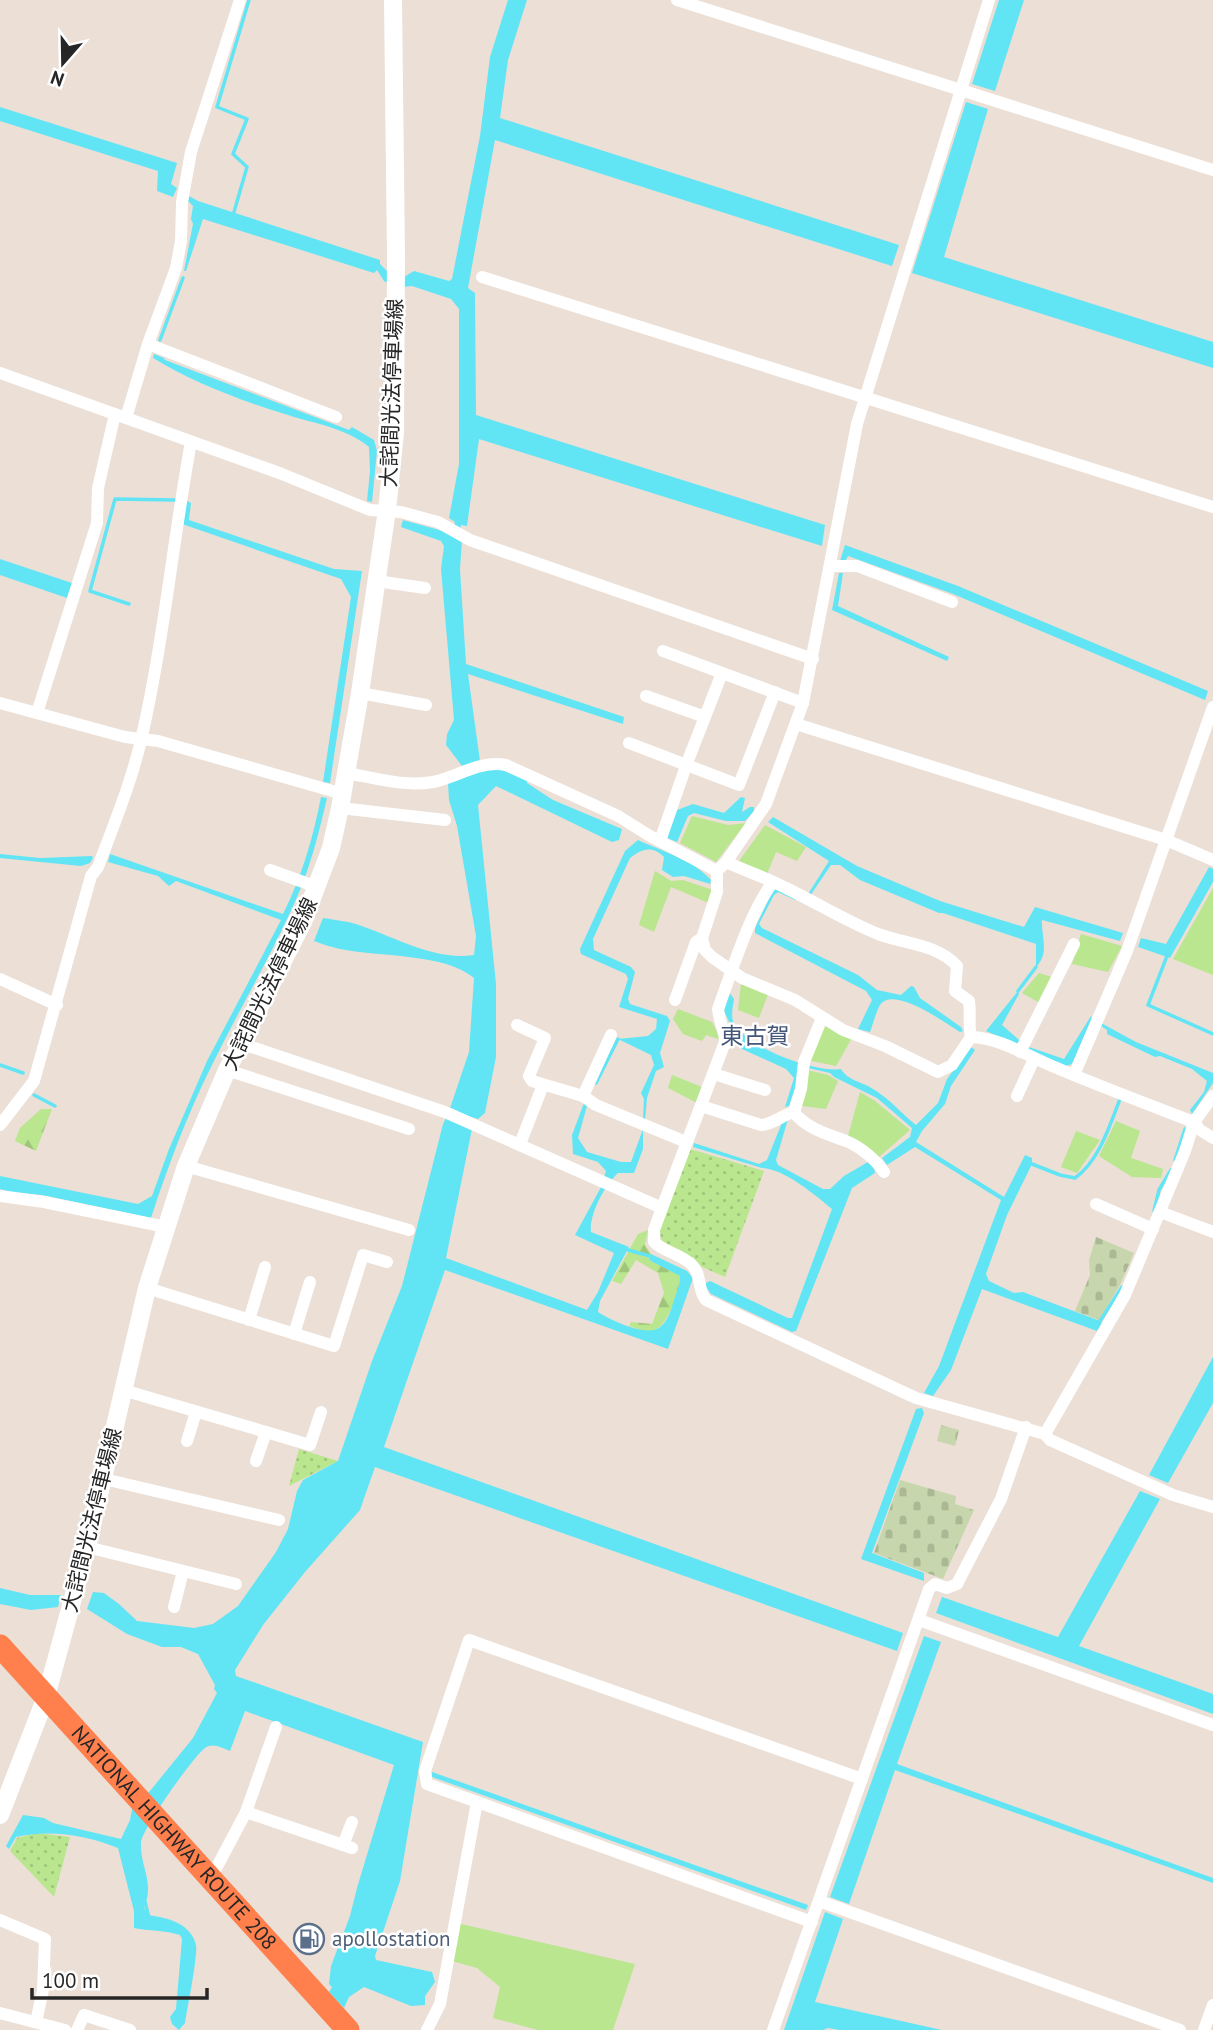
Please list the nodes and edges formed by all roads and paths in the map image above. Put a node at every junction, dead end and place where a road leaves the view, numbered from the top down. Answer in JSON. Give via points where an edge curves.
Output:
{"nodes":[{"id":1,"x":240,"y":0,"type":"edge"},
{"id":2,"x":393,"y":0,"type":"edge"},
{"id":3,"x":677,"y":0,"type":"edge"},
{"id":4,"x":989,"y":0,"type":"edge"},
{"id":5,"x":961,"y":91,"type":"junction"},
{"id":6,"x":1213,"y":170,"type":"edge"},
{"id":7,"x":482,"y":277,"type":"dead end"},
{"id":8,"x":148,"y":344,"type":"junction"},
{"id":9,"x":0,"y":373,"type":"edge"},
{"id":10,"x":864,"y":396,"type":"junction"},
{"id":11,"x":120,"y":416,"type":"junction"},
{"id":12,"x":336,"y":417,"type":"dead end"},
{"id":13,"x":191,"y":442,"type":"junction"},
{"id":14,"x":1213,"y":507,"type":"edge"},
{"id":15,"x":387,"y":510,"type":"junction"},
{"id":16,"x":830,"y":566,"type":"junction"},
{"id":17,"x":376,"y":581,"type":"junction"},
{"id":18,"x":425,"y":587,"type":"dead end"},
{"id":19,"x":952,"y":602,"type":"dead end"},
{"id":20,"x":663,"y":650,"type":"dead end"},
{"id":21,"x":813,"y":659,"type":"junction"},
{"id":22,"x":722,"y":673,"type":"junction"},
{"id":23,"x":775,"y":692,"type":"junction"},
{"id":24,"x":360,"y":693,"type":"junction"},
{"id":25,"x":646,"y":696,"type":"dead end"},
{"id":26,"x":0,"y":703,"type":"edge"},
{"id":27,"x":803,"y":703,"type":"junction"},
{"id":28,"x":426,"y":705,"type":"dead end"},
{"id":29,"x":1213,"y":706,"type":"edge"},
{"id":30,"x":37,"y":713,"type":"junction"},
{"id":31,"x":705,"y":718,"type":"junction"},
{"id":32,"x":796,"y":723,"type":"junction"},
{"id":33,"x":142,"y":738,"type":"junction"},
{"id":34,"x":629,"y":743,"type":"dead end"},
{"id":35,"x":687,"y":763,"type":"junction"},
{"id":36,"x":347,"y":773,"type":"junction"},
{"id":37,"x":342,"y":801,"type":"junction"},
{"id":38,"x":445,"y":820,"type":"dead end"},
{"id":39,"x":1166,"y":840,"type":"junction"},
{"id":40,"x":660,"y":841,"type":"junction"},
{"id":41,"x":1213,"y":860,"type":"edge"},
{"id":42,"x":721,"y":867,"type":"junction"},
{"id":43,"x":270,"y":870,"type":"dead end"},
{"id":44,"x":773,"y":882,"type":"junction"},
{"id":45,"x":307,"y":883,"type":"junction"},
{"id":46,"x":702,"y":938,"type":"junction"},
{"id":47,"x":1074,"y":944,"type":"dead end"},
{"id":48,"x":732,"y":971,"type":"junction"},
{"id":49,"x":0,"y":979,"type":"edge"},
{"id":50,"x":675,"y":1000,"type":"dead end"},
{"id":51,"x":57,"y":1005,"type":"junction"},
{"id":52,"x":822,"y":1018,"type":"junction"},
{"id":53,"x":517,"y":1025,"type":"dead end"},
{"id":54,"x":611,"y":1035,"type":"dead end"},
{"id":55,"x":971,"y":1037,"type":"junction"},
{"id":56,"x":240,"y":1043,"type":"junction"},
{"id":57,"x":1023,"y":1047,"type":"junction"},
{"id":58,"x":1034,"y":1059,"type":"junction"},
{"id":59,"x":227,"y":1070,"type":"junction"},
{"id":60,"x":714,"y":1074,"type":"junction"},
{"id":61,"x":1074,"y":1075,"type":"junction"},
{"id":62,"x":543,"y":1085,"type":"junction"},
{"id":63,"x":765,"y":1090,"type":"dead end"},
{"id":64,"x":583,"y":1096,"type":"junction"},
{"id":65,"x":1017,"y":1096,"type":"dead end"},
{"id":66,"x":1213,"y":1096,"type":"edge"},
{"id":67,"x":701,"y":1106,"type":"junction"},
{"id":68,"x":794,"y":1112,"type":"junction"},
{"id":69,"x":1194,"y":1122,"type":"junction"},
{"id":70,"x":0,"y":1125,"type":"edge"},
{"id":71,"x":409,"y":1129,"type":"dead end"},
{"id":72,"x":1213,"y":1138,"type":"edge"},
{"id":73,"x":686,"y":1142,"type":"junction"},
{"id":74,"x":520,"y":1144,"type":"junction"},
{"id":75,"x":186,"y":1166,"type":"junction"},
{"id":76,"x":884,"y":1172,"type":"dead end"},
{"id":77,"x":0,"y":1196,"type":"edge"},
{"id":78,"x":1096,"y":1204,"type":"dead end"},
{"id":79,"x":662,"y":1208,"type":"junction"},
{"id":80,"x":1160,"y":1212,"type":"junction"},
{"id":81,"x":166,"y":1227,"type":"junction"},
{"id":82,"x":1153,"y":1229,"type":"junction"},
{"id":83,"x":409,"y":1230,"type":"dead end"},
{"id":84,"x":1213,"y":1232,"type":"edge"},
{"id":85,"x":387,"y":1262,"type":"dead end"},
{"id":86,"x":265,"y":1267,"type":"dead end"},
{"id":87,"x":310,"y":1282,"type":"dead end"},
{"id":88,"x":147,"y":1289,"type":"junction"},
{"id":89,"x":249,"y":1320,"type":"junction"},
{"id":90,"x":294,"y":1334,"type":"junction"},
{"id":91,"x":123,"y":1390,"type":"junction"},
{"id":92,"x":196,"y":1412,"type":"junction"},
{"id":93,"x":320,"y":1412,"type":"dead end"},
{"id":94,"x":1026,"y":1427,"type":"junction"},
{"id":95,"x":266,"y":1432,"type":"junction"},
{"id":96,"x":1045,"y":1434,"type":"junction"},
{"id":97,"x":187,"y":1441,"type":"dead end"},
{"id":98,"x":256,"y":1461,"type":"dead end"},
{"id":99,"x":104,"y":1479,"type":"junction"},
{"id":100,"x":1213,"y":1507,"type":"edge"},
{"id":101,"x":279,"y":1520,"type":"dead end"},
{"id":102,"x":87,"y":1547,"type":"junction"},
{"id":103,"x":183,"y":1571,"type":"junction"},
{"id":104,"x":236,"y":1584,"type":"dead end"},
{"id":105,"x":174,"y":1607,"type":"dead end"},
{"id":106,"x":919,"y":1620,"type":"junction"},
{"id":107,"x":0,"y":1646,"type":"edge"},
{"id":108,"x":46,"y":1697,"type":"junction"},
{"id":109,"x":1213,"y":1724,"type":"edge"},
{"id":110,"x":276,"y":1727,"type":"dead end"},
{"id":111,"x":862,"y":1779,"type":"junction"},
{"id":112,"x":477,"y":1802,"type":"junction"},
{"id":113,"x":246,"y":1812,"type":"junction"},
{"id":114,"x":0,"y":1815,"type":"edge"},
{"id":115,"x":352,"y":1822,"type":"dead end"},
{"id":116,"x":211,"y":1878,"type":"junction"},
{"id":117,"x":820,"y":1901,"type":"junction"},
{"id":118,"x":0,"y":1920,"type":"edge"},
{"id":119,"x":812,"y":1922,"type":"junction"},
{"id":120,"x":1213,"y":2005,"type":"edge"},
{"id":121,"x":0,"y":2013,"type":"edge"},
{"id":122,"x":36,"y":2022,"type":"junction"},
{"id":123,"x":65,"y":2030,"type":"edge"},
{"id":124,"x":78,"y":2030,"type":"edge"},
{"id":125,"x":130,"y":2030,"type":"edge"},
{"id":126,"x":348,"y":2030,"type":"edge"},
{"id":127,"x":427,"y":2030,"type":"edge"},
{"id":128,"x":773,"y":2030,"type":"edge"},
{"id":129,"x":1180,"y":2030,"type":"edge"},
{"id":130,"x":1205,"y":2030,"type":"edge"}],
"edges":[{"from":1,"to":8,"type":"street","via":[[191,152],[176,268]]},
{"from":2,"to":15,"type":"main road","name":"大詫間光法停車場線","via":[[395,433]]},
{"from":3,"to":5,"type":"street"},
{"from":4,"to":5,"type":"street"},
{"from":5,"to":6,"type":"street"},
{"from":5,"to":10,"type":"street"},
{"from":7,"to":10,"type":"street"},
{"from":8,"to":11,"type":"street"},
{"from":8,"to":12,"type":"street"},
{"from":9,"to":11,"type":"street"},
{"from":10,"to":14,"type":"street"},
{"from":10,"to":16,"type":"street"},
{"from":11,"to":13,"type":"street"},
{"from":11,"to":30,"type":"street","via":[[98,488],[97,523]]},
{"from":13,"to":15,"type":"street","via":[[370,510]]},
{"from":13,"to":33,"type":"street","via":[[162,640]]},
{"from":15,"to":17,"type":"main road","name":"大詫間光法停車場線"},
{"from":15,"to":21,"type":"street","via":[[438,522],[610,590]]},
{"from":16,"to":19,"type":"street","via":[[858,566]]},
{"from":16,"to":21,"type":"street"},
{"from":17,"to":18,"type":"street"},
{"from":17,"to":24,"type":"main road","name":"大詫間光法停車場線"},
{"from":20,"to":22,"type":"street"},
{"from":21,"to":27,"type":"street"},
{"from":22,"to":23,"type":"street"},
{"from":22,"to":31,"type":"street"},
{"from":23,"to":27,"type":"street"},
{"from":23,"to":35,"type":"street","via":[[738,785]]},
{"from":24,"to":28,"type":"street"},
{"from":24,"to":36,"type":"main road","name":"大詫間光法停車場線"},
{"from":25,"to":31,"type":"street"},
{"from":26,"to":30,"type":"street"},
{"from":27,"to":32,"type":"street"},
{"from":29,"to":39,"type":"street"},
{"from":30,"to":33,"type":"street"},
{"from":31,"to":35,"type":"street"},
{"from":32,"to":39,"type":"street"},
{"from":32,"to":42,"type":"street","via":[[766,804]]},
{"from":33,"to":37,"type":"street"},
{"from":33,"to":51,"type":"street","via":[[91,876]]},
{"from":34,"to":35,"type":"street"},
{"from":35,"to":40,"type":"street"},
{"from":36,"to":37,"type":"main road","name":"大詫間光法停車場線"},
{"from":36,"to":40,"type":"street","via":[[417,783],[494,763],[506,765],[618,816]]},
{"from":37,"to":38,"type":"street"},
{"from":37,"to":45,"type":"main road","name":"大詫間光法停車場線","via":[[331,848]]},
{"from":39,"to":41,"type":"street"},
{"from":39,"to":61,"type":"street"},
{"from":40,"to":42,"type":"street"},
{"from":42,"to":44,"type":"street"},
{"from":42,"to":46,"type":"street"},
{"from":43,"to":45,"type":"street"},
{"from":44,"to":48,"type":"street"},
{"from":44,"to":55,"type":"street","via":[[870,930],[949,958],[957,966],[955,991],[969,1001]]},
{"from":45,"to":56,"type":"main road","name":"大詫間光法停車場線","via":[[296,936]]},
{"from":46,"to":48,"type":"street","via":[[705,950]]},
{"from":46,"to":50,"type":"street","via":[[696,942]]},
{"from":47,"to":57,"type":"street"},
{"from":48,"to":52,"type":"street"},
{"from":48,"to":60,"type":"street","via":[[718,1009],[725,1042]]},
{"from":49,"to":51,"type":"street"},
{"from":51,"to":70,"type":"street","via":[[34,1081]]},
{"from":52,"to":55,"type":"street","via":[[938,1072],[951,1065]]},
{"from":52,"to":68,"type":"street","via":[[803,1065]]},
{"from":53,"to":62,"type":"street","via":[[545,1038],[528,1076]]},
{"from":54,"to":64,"type":"street"},
{"from":55,"to":57,"type":"street"},
{"from":56,"to":59,"type":"main road","name":"大詫間光法停車場線"},
{"from":56,"to":74,"type":"street","via":[[418,1102]]},
{"from":57,"to":58,"type":"street"},
{"from":58,"to":61,"type":"street"},
{"from":58,"to":65,"type":"street"},
{"from":59,"to":71,"type":"street"},
{"from":59,"to":75,"type":"main road","name":"大詫間光法停車場線"},
{"from":60,"to":63,"type":"street"},
{"from":60,"to":67,"type":"street"},
{"from":61,"to":69,"type":"street"},
{"from":62,"to":64,"type":"street"},
{"from":62,"to":74,"type":"street"},
{"from":64,"to":73,"type":"street"},
{"from":66,"to":69,"type":"street"},
{"from":67,"to":68,"type":"street","via":[[761,1125]]},
{"from":67,"to":73,"type":"street"},
{"from":68,"to":76,"type":"street","via":[[877,1161]]},
{"from":69,"to":72,"type":"street"},
{"from":69,"to":80,"type":"street"},
{"from":73,"to":79,"type":"street"},
{"from":74,"to":79,"type":"street"},
{"from":75,"to":81,"type":"main road","name":"大詫間光法停車場線"},
{"from":75,"to":83,"type":"street"},
{"from":77,"to":81,"type":"street"},
{"from":78,"to":82,"type":"street"},
{"from":79,"to":94,"type":"street","via":[[654,1242],[692,1264],[706,1300],[916,1398]]},
{"from":80,"to":82,"type":"street"},
{"from":80,"to":84,"type":"street"},
{"from":81,"to":88,"type":"main road","name":"大詫間光法停車場線"},
{"from":82,"to":96,"type":"street","via":[[1125,1295]]},
{"from":85,"to":90,"type":"street","via":[[363,1255],[334,1346]]},
{"from":86,"to":89,"type":"street"},
{"from":87,"to":90,"type":"street"},
{"from":88,"to":89,"type":"street"},
{"from":88,"to":91,"type":"main road","name":"大詫間光法停車場線"},
{"from":89,"to":90,"type":"street"},
{"from":91,"to":92,"type":"street"},
{"from":91,"to":99,"type":"main road","name":"大詫間光法停車場線"},
{"from":92,"to":95,"type":"street"},
{"from":92,"to":97,"type":"street"},
{"from":93,"to":95,"type":"street","via":[[310,1445]]},
{"from":94,"to":96,"type":"street"},
{"from":94,"to":106,"type":"street","via":[[1001,1499],[957,1584],[947,1588],[932,1585]]},
{"from":95,"to":98,"type":"street"},
{"from":96,"to":100,"type":"street","via":[[1172,1495]]},
{"from":99,"to":101,"type":"street"},
{"from":99,"to":102,"type":"main road","name":"大詫間光法停車場線"},
{"from":102,"to":103,"type":"street"},
{"from":102,"to":108,"type":"main road","name":"大詫間光法停車場線"},
{"from":103,"to":104,"type":"street"},
{"from":103,"to":105,"type":"street"},
{"from":106,"to":109,"type":"street"},
{"from":106,"to":111,"type":"street"},
{"from":107,"to":108,"type":"highway","name":"NATIONAL HIGHWAY ROUTE 208"},
{"from":108,"to":114,"type":"main road","name":"大詫間光法停車場線"},
{"from":108,"to":116,"type":"highway","name":"NATIONAL HIGHWAY ROUTE 208"},
{"from":110,"to":113,"type":"street"},
{"from":111,"to":112,"type":"street","via":[[469,1640],[425,1772],[426,1784]]},
{"from":111,"to":117,"type":"street"},
{"from":112,"to":119,"type":"street"},
{"from":112,"to":127,"type":"street","via":[[440,2004]]},
{"from":113,"to":115,"type":"street","via":[[348,1847]]},
{"from":113,"to":116,"type":"street"},
{"from":116,"to":126,"type":"highway","name":"NATIONAL HIGHWAY ROUTE 208"},
{"from":117,"to":119,"type":"street"},
{"from":117,"to":129,"type":"street"},
{"from":118,"to":122,"type":"street","via":[[45,1940]]},
{"from":119,"to":128,"type":"street"},
{"from":120,"to":130,"type":"street"},
{"from":121,"to":122,"type":"street"},
{"from":122,"to":123,"type":"street"},
{"from":124,"to":125,"type":"street","via":[[84,2015]]}]}
